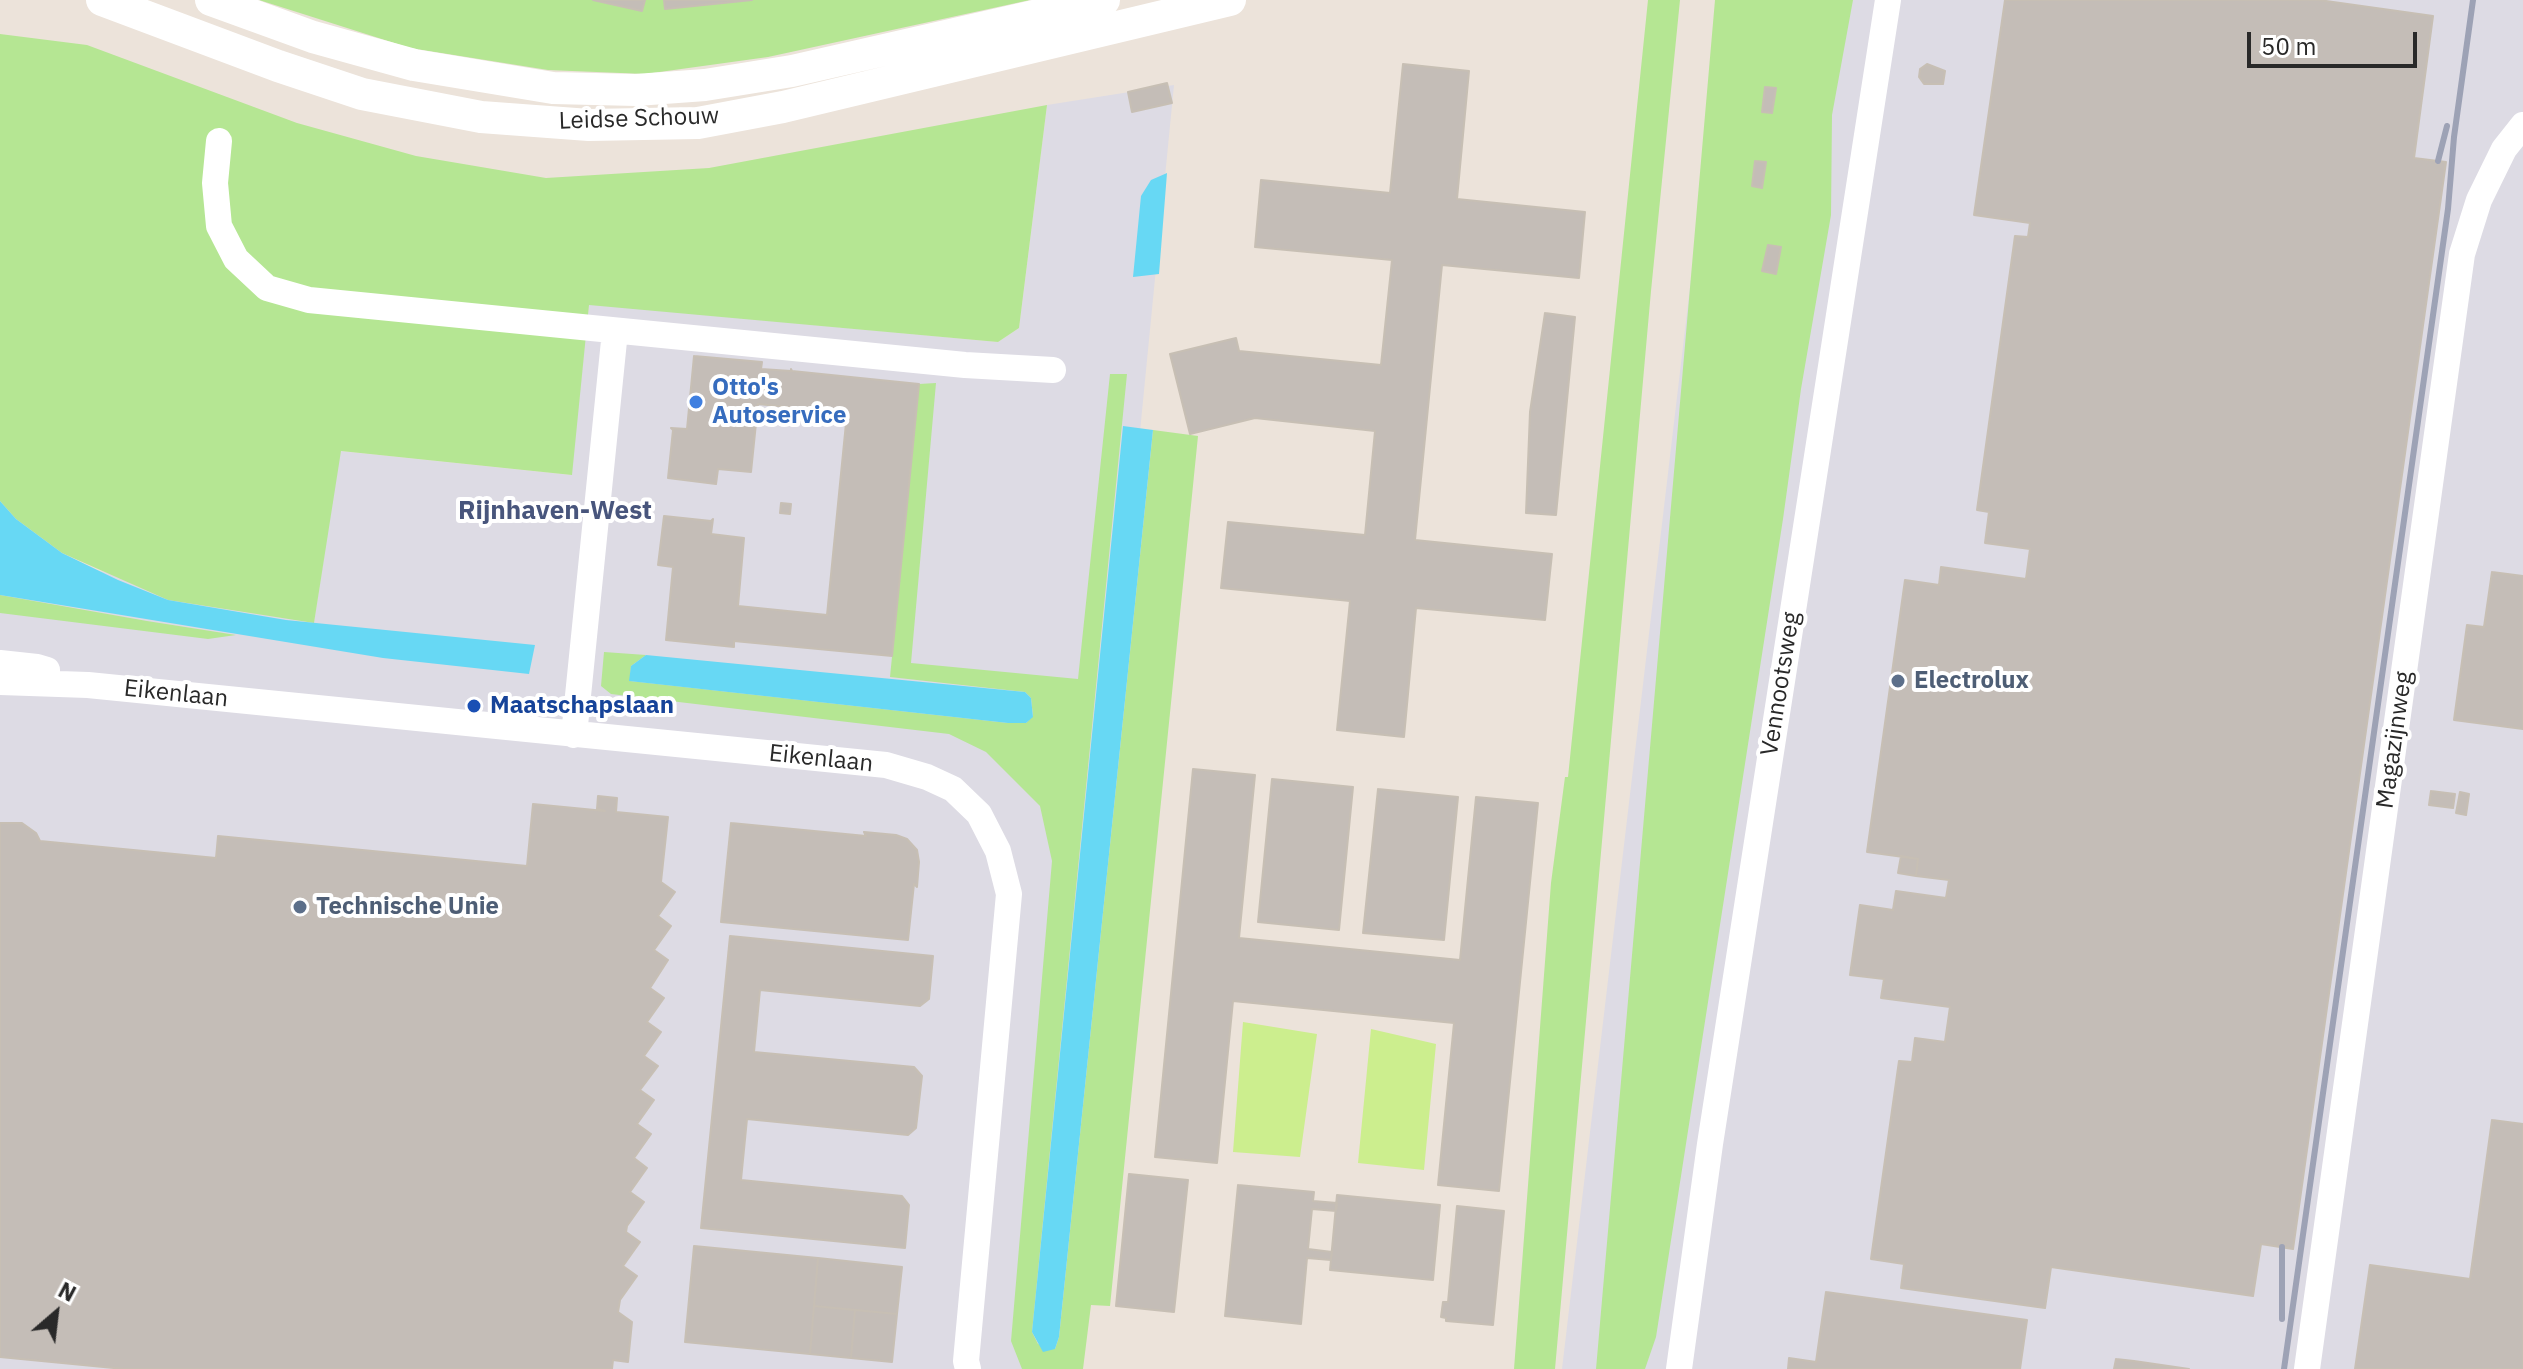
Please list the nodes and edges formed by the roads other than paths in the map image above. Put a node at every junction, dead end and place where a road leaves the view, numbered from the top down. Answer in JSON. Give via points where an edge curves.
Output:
{"nodes":[{"id":1,"x":102,"y":0,"type":"edge"},
{"id":2,"x":211,"y":0,"type":"edge"},
{"id":3,"x":1104,"y":0,"type":"edge"},
{"id":4,"x":1230,"y":0,"type":"edge"},
{"id":5,"x":1888,"y":0,"type":"edge"},
{"id":6,"x":2523,"y":125,"type":"edge"},
{"id":7,"x":219,"y":141,"type":"dead end"},
{"id":8,"x":615,"y":331,"type":"junction"},
{"id":9,"x":1053,"y":370,"type":"dead end"},
{"id":10,"x":0,"y":663,"type":"edge"},
{"id":11,"x":0,"y":682,"type":"edge"},
{"id":12,"x":88,"y":685,"type":"junction"},
{"id":13,"x":574,"y":735,"type":"junction"},
{"id":14,"x":968,"y":1369,"type":"edge"},
{"id":15,"x":1679,"y":1369,"type":"edge"},
{"id":16,"x":2307,"y":1369,"type":"edge"}],
"edges":[{"from":1,"to":4,"type":"street","name":"Leidse Schouw","via":[[362,94],[481,117],[589,125],[698,123],[783,107]]},
{"from":2,"to":3,"type":"street","name":"Leidse Schouw","via":[[313,37],[414,65],[553,88],[636,90],[792,71]]},
{"from":5,"to":15,"type":"street","name":"Vennootsweg"},
{"from":6,"to":16,"type":"street","name":"Magazijnweg","via":[[2504,149],[2479,200],[2462,254]]},
{"from":7,"to":8,"type":"street","via":[[219,226],[236,259],[267,288],[309,300]]},
{"from":8,"to":9,"type":"street"},
{"from":8,"to":13,"type":"street"},
{"from":10,"to":12,"type":"street","name":"Eikenlaan","via":[[37,667]]},
{"from":11,"to":12,"type":"street","name":"Eikenlaan"},
{"from":12,"to":13,"type":"street","name":"Eikenlaan"},
{"from":13,"to":14,"type":"street","name":"Eikenlaan","via":[[886,765],[953,789],[979,814],[998,851],[1009,894]]}]}
